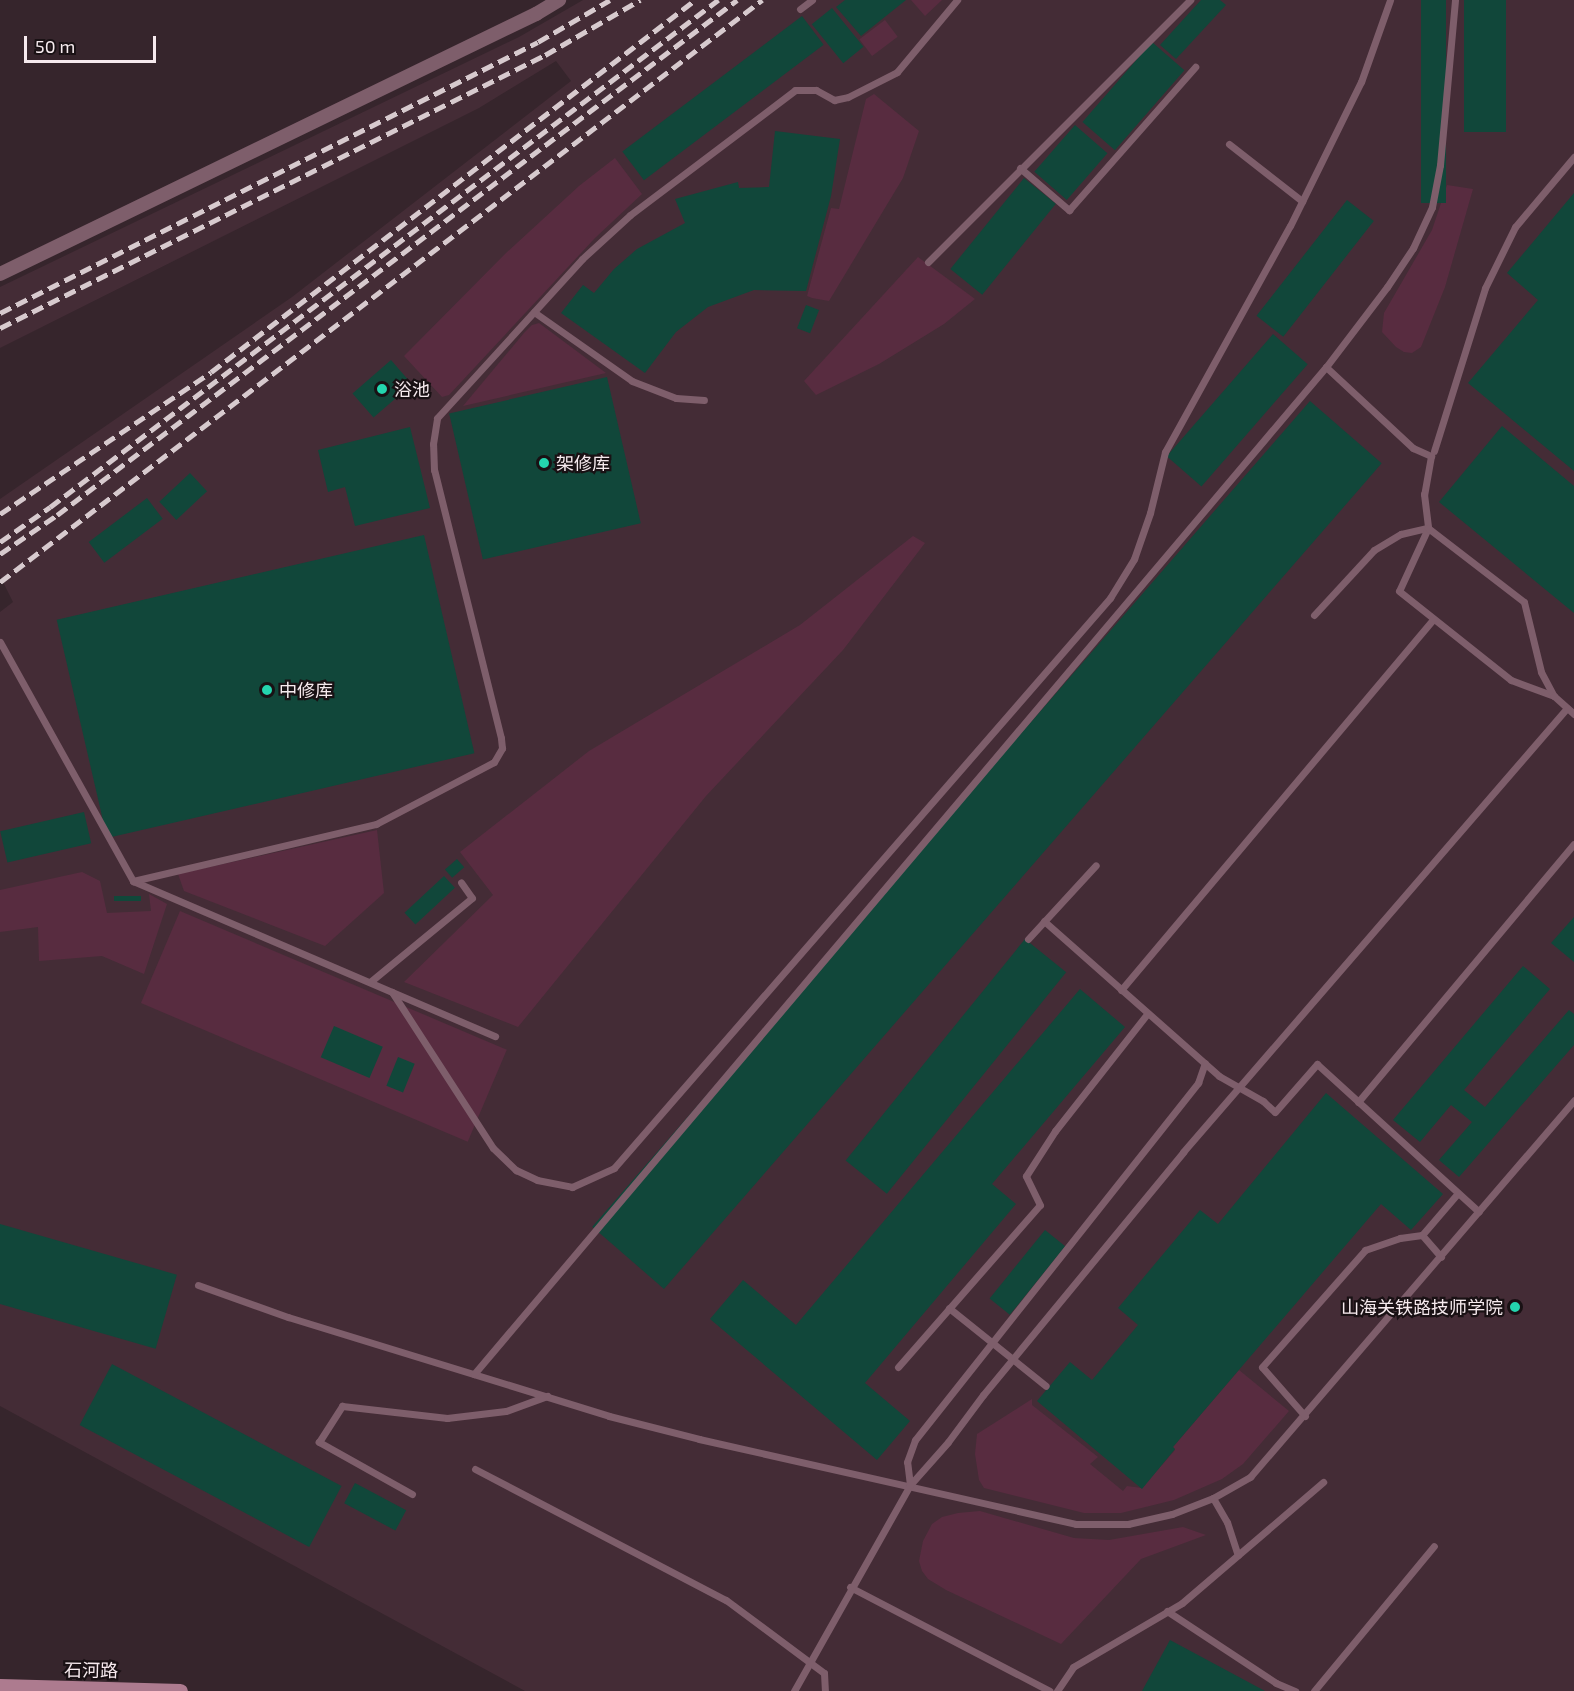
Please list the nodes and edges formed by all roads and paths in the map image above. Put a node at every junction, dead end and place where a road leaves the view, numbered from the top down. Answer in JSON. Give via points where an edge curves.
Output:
{"nodes":[{"id":1,"x":560,"y":0,"type":"edge"},
{"id":2,"x":812,"y":0,"type":"edge"},
{"id":3,"x":957,"y":0,"type":"edge"},
{"id":4,"x":1190,"y":0,"type":"edge"},
{"id":5,"x":1390,"y":0,"type":"edge"},
{"id":6,"x":1455,"y":0,"type":"edge"},
{"id":7,"x":800,"y":9,"type":"dead end"},
{"id":8,"x":1195,"y":67,"type":"dead end"},
{"id":9,"x":1229,"y":144,"type":"dead end"},
{"id":10,"x":1574,"y":157,"type":"edge"},
{"id":11,"x":1020,"y":168,"type":"junction"},
{"id":12,"x":1302,"y":201,"type":"junction"},
{"id":13,"x":928,"y":262,"type":"dead end"},
{"id":14,"x":0,"y":274,"type":"edge"},
{"id":15,"x":534,"y":312,"type":"junction"},
{"id":16,"x":1326,"y":367,"type":"junction"},
{"id":17,"x":705,"y":400,"type":"dead end"},
{"id":18,"x":1434,"y":451,"type":"dead end"},
{"id":19,"x":1428,"y":528,"type":"junction"},
{"id":20,"x":1314,"y":615,"type":"dead end"},
{"id":21,"x":1433,"y":619,"type":"junction"},
{"id":22,"x":0,"y":642,"type":"edge"},
{"id":23,"x":1554,"y":696,"type":"junction"},
{"id":24,"x":1567,"y":708,"type":"junction"},
{"id":25,"x":1574,"y":714,"type":"edge"},
{"id":26,"x":1574,"y":844,"type":"edge"},
{"id":27,"x":1096,"y":865,"type":"dead end"},
{"id":28,"x":133,"y":881,"type":"junction"},
{"id":29,"x":461,"y":882,"type":"dead end"},
{"id":30,"x":1044,"y":921,"type":"junction"},
{"id":31,"x":1028,"y":939,"type":"dead end"},
{"id":32,"x":370,"y":982,"type":"junction"},
{"id":33,"x":1120,"y":990,"type":"junction"},
{"id":34,"x":392,"y":992,"type":"junction"},
{"id":35,"x":1147,"y":1014,"type":"junction"},
{"id":36,"x":495,"y":1036,"type":"dead end"},
{"id":37,"x":1204,"y":1063,"type":"junction"},
{"id":38,"x":1240,"y":1088,"type":"junction"},
{"id":39,"x":1574,"y":1100,"type":"edge"},
{"id":40,"x":1358,"y":1102,"type":"junction"},
{"id":41,"x":1458,"y":1193,"type":"junction"},
{"id":42,"x":1479,"y":1212,"type":"junction"},
{"id":43,"x":1422,"y":1235,"type":"junction"},
{"id":44,"x":1441,"y":1257,"type":"junction"},
{"id":45,"x":198,"y":1285,"type":"dead end"},
{"id":46,"x":949,"y":1308,"type":"junction"},
{"id":47,"x":992,"y":1343,"type":"junction"},
{"id":48,"x":1013,"y":1357,"type":"junction"},
{"id":49,"x":898,"y":1367,"type":"dead end"},
{"id":50,"x":474,"y":1374,"type":"junction"},
{"id":51,"x":1046,"y":1386,"type":"dead end"},
{"id":52,"x":547,"y":1396,"type":"junction"},
{"id":53,"x":1305,"y":1416,"type":"junction"},
{"id":54,"x":475,"y":1469,"type":"dead end"},
{"id":55,"x":1323,"y":1482,"type":"dead end"},
{"id":56,"x":910,"y":1485,"type":"junction"},
{"id":57,"x":412,"y":1494,"type":"dead end"},
{"id":58,"x":1213,"y":1498,"type":"junction"},
{"id":59,"x":1434,"y":1546,"type":"dead end"},
{"id":60,"x":1238,"y":1555,"type":"junction"},
{"id":61,"x":850,"y":1587,"type":"junction"},
{"id":62,"x":1167,"y":1611,"type":"junction"},
{"id":63,"x":810,"y":1661,"type":"junction"},
{"id":64,"x":0,"y":1686,"type":"edge"},
{"id":65,"x":180,"y":1691,"type":"edge"},
{"id":66,"x":794,"y":1691,"type":"edge"},
{"id":67,"x":825,"y":1691,"type":"edge"},
{"id":68,"x":1050,"y":1691,"type":"edge"},
{"id":69,"x":1057,"y":1691,"type":"edge"},
{"id":70,"x":1294,"y":1691,"type":"edge"},
{"id":71,"x":1314,"y":1691,"type":"edge"}],
"edges":[{"from":1,"to":14,"type":"street"},
{"from":2,"to":7,"type":"lane"},
{"from":3,"to":15,"type":"lane","via":[[897,72],[848,98],[834,100],[816,90],[795,90],[630,216],[582,259]]},
{"from":4,"to":11,"type":"lane"},
{"from":5,"to":12,"type":"lane","via":[[1361,82]]},
{"from":6,"to":16,"type":"lane","via":[[1440,165],[1432,207],[1413,248]]},
{"from":8,"to":11,"type":"lane","via":[[1069,210]]},
{"from":9,"to":12,"type":"lane"},
{"from":10,"to":18,"type":"lane","via":[[1515,227],[1485,288]]},
{"from":11,"to":13,"type":"lane"},
{"from":12,"to":34,"type":"lane","via":[[1165,452],[1134,559],[1110,598],[614,1168],[572,1187],[537,1180],[516,1170],[493,1148]]},
{"from":15,"to":17,"type":"lane","via":[[632,381],[676,398]]},
{"from":15,"to":28,"type":"lane","via":[[437,418],[433,444],[434,470],[501,738],[502,748],[494,762],[376,824]]},
{"from":16,"to":19,"type":"lane","via":[[1413,448],[1431,456],[1424,494]]},
{"from":16,"to":50,"type":"lane"},
{"from":19,"to":20,"type":"lane","via":[[1401,534],[1374,550]]},
{"from":19,"to":21,"type":"lane","via":[[1398,591]]},
{"from":19,"to":23,"type":"lane","via":[[1524,602],[1541,672]]},
{"from":21,"to":23,"type":"lane","via":[[1510,680]]},
{"from":21,"to":33,"type":"lane"},
{"from":22,"to":28,"type":"lane"},
{"from":23,"to":24,"type":"lane"},
{"from":24,"to":25,"type":"lane"},
{"from":24,"to":38,"type":"lane"},
{"from":26,"to":40,"type":"lane"},
{"from":27,"to":30,"type":"lane"},
{"from":28,"to":32,"type":"lane"},
{"from":29,"to":32,"type":"lane","via":[[472,898]]},
{"from":30,"to":31,"type":"lane"},
{"from":30,"to":33,"type":"lane"},
{"from":32,"to":34,"type":"lane"},
{"from":33,"to":35,"type":"lane"},
{"from":34,"to":36,"type":"lane"},
{"from":35,"to":37,"type":"lane"},
{"from":35,"to":46,"type":"lane","via":[[1055,1131],[1026,1176],[1040,1205]]},
{"from":37,"to":38,"type":"lane"},
{"from":37,"to":47,"type":"lane","via":[[1198,1083]]},
{"from":38,"to":40,"type":"lane","via":[[1275,1112],[1317,1064]]},
{"from":38,"to":48,"type":"lane"},
{"from":39,"to":42,"type":"lane"},
{"from":40,"to":41,"type":"lane"},
{"from":41,"to":42,"type":"lane"},
{"from":41,"to":43,"type":"lane"},
{"from":42,"to":44,"type":"lane"},
{"from":43,"to":44,"type":"lane"},
{"from":43,"to":53,"type":"lane","via":[[1400,1238],[1365,1251],[1262,1367]]},
{"from":44,"to":53,"type":"lane"},
{"from":45,"to":50,"type":"lane"},
{"from":46,"to":47,"type":"lane"},
{"from":46,"to":49,"type":"lane"},
{"from":47,"to":48,"type":"lane"},
{"from":47,"to":56,"type":"lane","via":[[915,1440],[907,1462]]},
{"from":48,"to":51,"type":"lane"},
{"from":48,"to":56,"type":"lane"},
{"from":50,"to":52,"type":"lane"},
{"from":52,"to":56,"type":"lane","via":[[699,1439]]},
{"from":52,"to":57,"type":"lane","via":[[506,1411],[447,1418],[342,1406],[319,1442]]},
{"from":53,"to":58,"type":"lane","via":[[1250,1477]]},
{"from":54,"to":63,"type":"lane","via":[[726,1600]]},
{"from":55,"to":60,"type":"lane"},
{"from":56,"to":58,"type":"lane","via":[[1076,1524],[1128,1524],[1172,1514]]},
{"from":56,"to":61,"type":"lane"},
{"from":58,"to":60,"type":"lane","via":[[1227,1521]]},
{"from":59,"to":71,"type":"lane"},
{"from":60,"to":62,"type":"lane","via":[[1182,1603]]},
{"from":61,"to":63,"type":"lane"},
{"from":61,"to":68,"type":"lane"},
{"from":62,"to":69,"type":"lane","via":[[1072,1667]]},
{"from":62,"to":70,"type":"lane"},
{"from":63,"to":66,"type":"lane"},
{"from":63,"to":67,"type":"lane","via":[[824,1673]]},
{"from":64,"to":65,"type":"main road","name":"石河路"}]}
